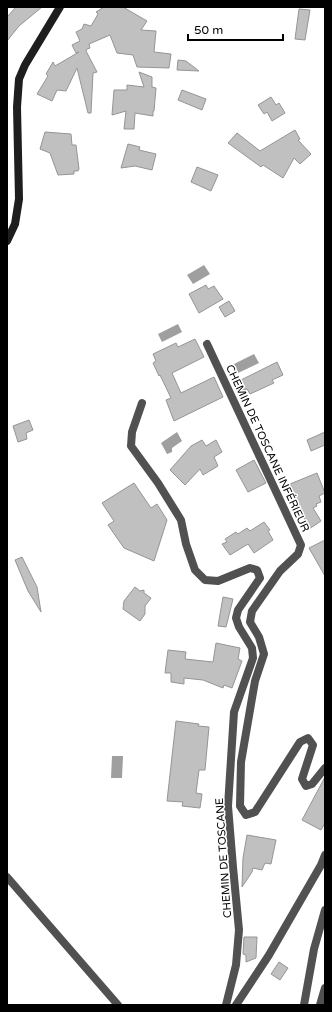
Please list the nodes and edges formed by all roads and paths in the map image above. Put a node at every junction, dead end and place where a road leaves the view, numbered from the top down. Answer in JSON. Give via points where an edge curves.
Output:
{"nodes":[{"id":1,"x":60,"y":7,"type":"edge"},
{"id":2,"x":7,"y":241,"type":"edge"},
{"id":3,"x":207,"y":344,"type":"dead end"},
{"id":4,"x":142,"y":403,"type":"dead end"},
{"id":5,"x":325,"y":768,"type":"edge"},
{"id":6,"x":325,"y":855,"type":"edge"},
{"id":7,"x":323,"y":866,"type":"edge"},
{"id":8,"x":7,"y":877,"type":"edge"},
{"id":9,"x":325,"y":910,"type":"edge"},
{"id":10,"x":325,"y":988,"type":"edge"},
{"id":11,"x":118,"y":1005,"type":"edge"},
{"id":12,"x":226,"y":1005,"type":"edge"},
{"id":13,"x":236,"y":1005,"type":"edge"},
{"id":14,"x":304,"y":1005,"type":"edge"},
{"id":15,"x":320,"y":1005,"type":"edge"}],
"edges":[{"from":1,"to":2,"type":"main road","via":[[25,64],[19,79],[19,198],[15,224]]},
{"from":3,"to":5,"type":"street","name":"CHEMIN DE TOSCANE INFÉRIEUR","via":[[301,545],[298,554],[280,571],[252,611],[250,622],[259,637],[264,654],[255,681],[241,762],[240,806],[246,815],[255,812],[300,742],[308,738],[313,745],[302,779],[306,786],[312,784]]},
{"from":4,"to":12,"type":"street","name":"CHEMIN DE TOSCANE","via":[[132,432],[131,446],[181,520],[195,570],[205,580],[218,581],[250,568],[257,570],[260,578],[238,610],[236,618],[252,648],[252,658],[234,712],[228,806],[239,930],[236,965]]},
{"from":6,"to":7,"type":"street"},
{"from":7,"to":13,"type":"street"},
{"from":8,"to":11,"type":"street"},
{"from":9,"to":14,"type":"street","via":[[314,949]]},
{"from":10,"to":15,"type":"street"}]}
